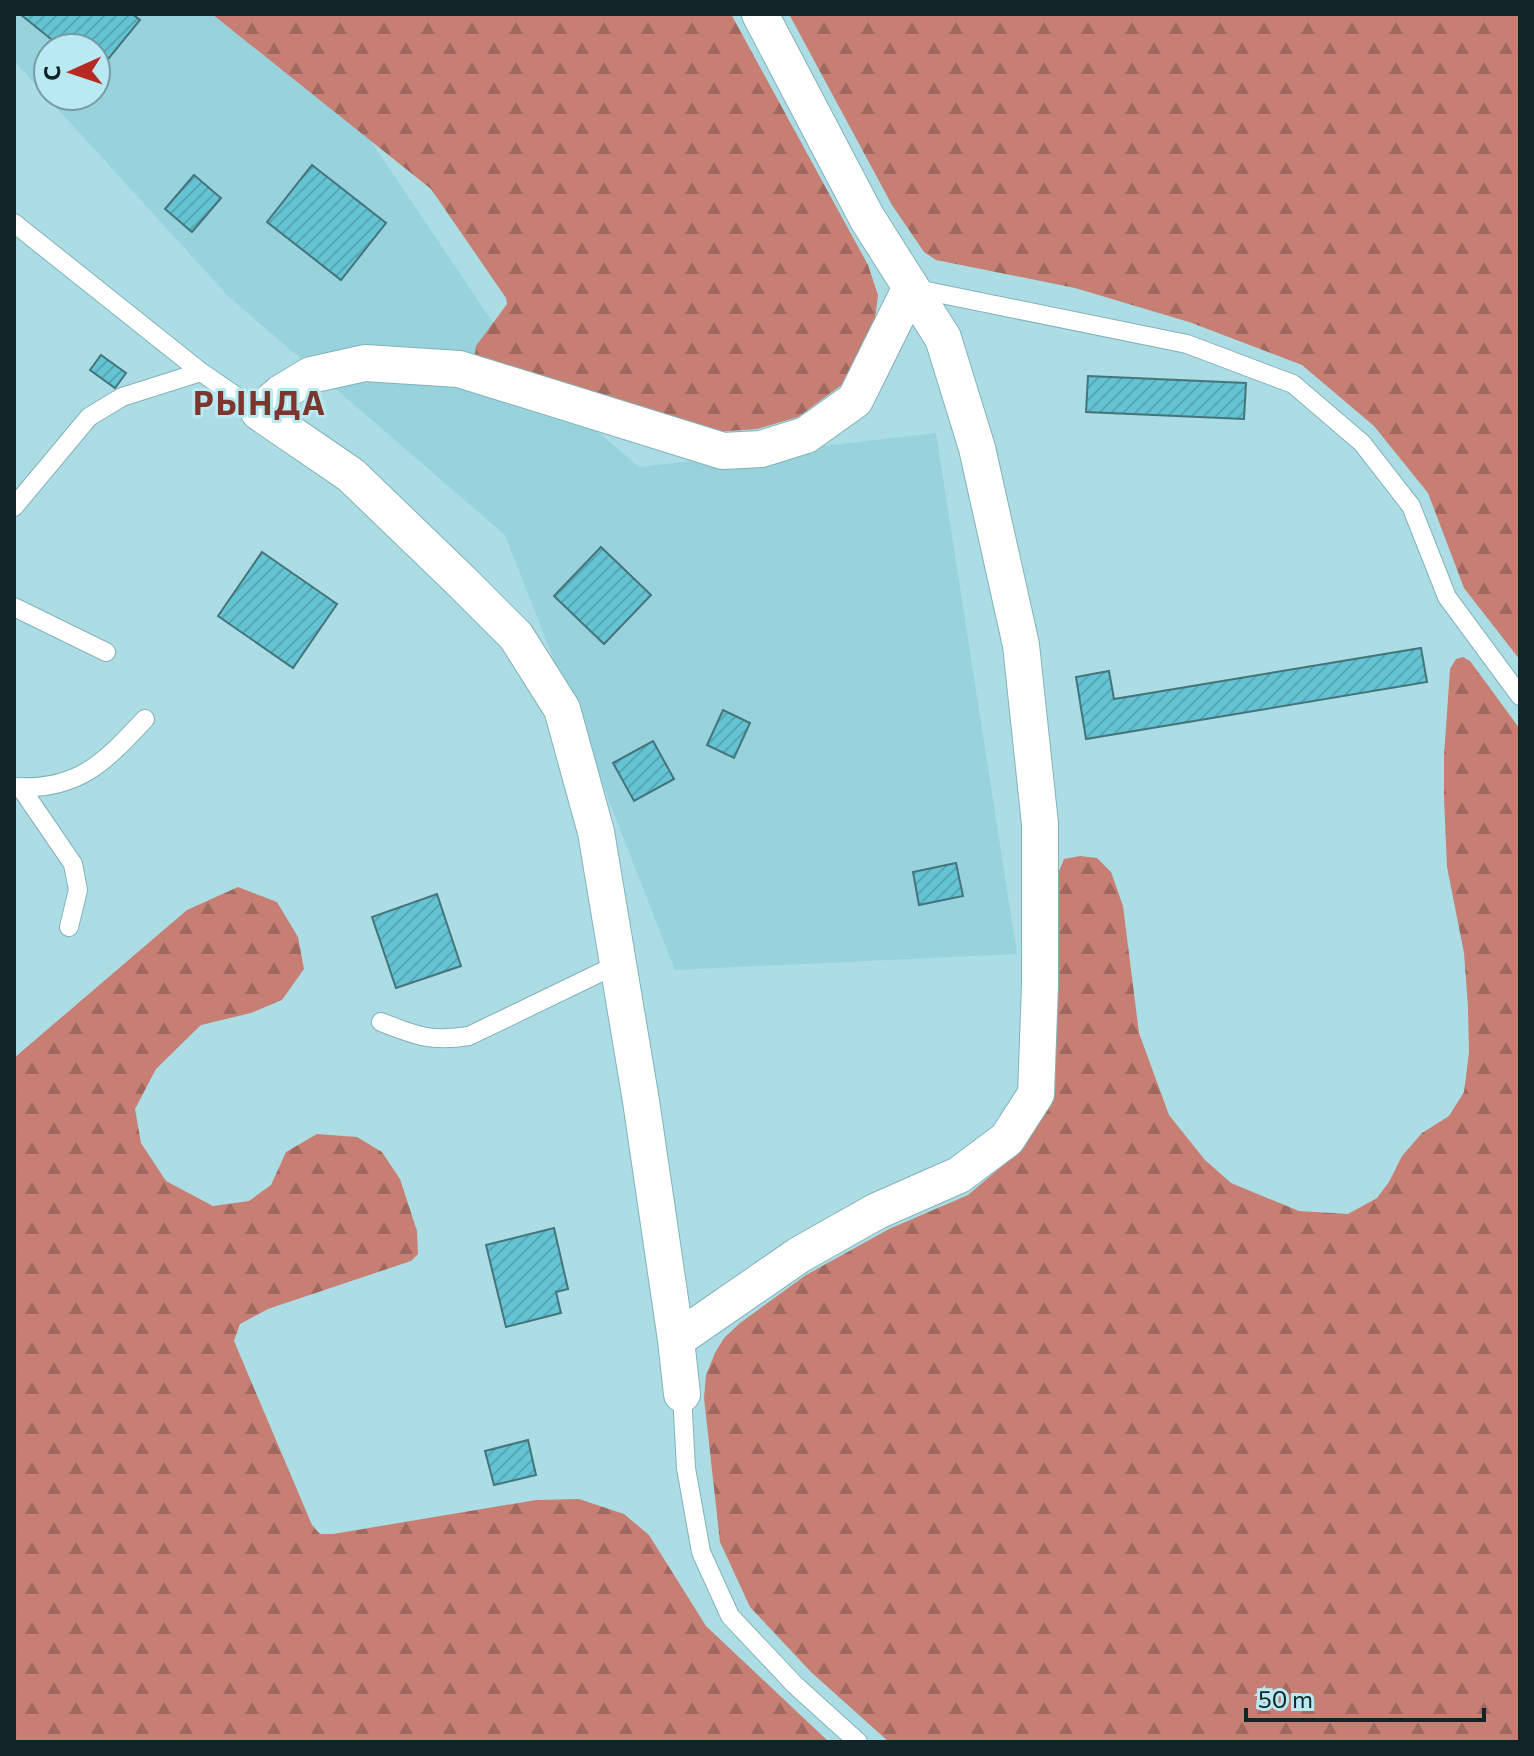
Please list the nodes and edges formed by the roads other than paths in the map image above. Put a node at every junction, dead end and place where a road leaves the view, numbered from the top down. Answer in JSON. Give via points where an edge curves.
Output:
{"nodes":[{"id":1,"x":760,"y":14,"type":"edge"},
{"id":2,"x":18,"y":231,"type":"edge"},
{"id":3,"x":911,"y":287,"type":"junction"},
{"id":4,"x":201,"y":372,"type":"junction"},
{"id":5,"x":259,"y":412,"type":"junction"},
{"id":6,"x":14,"y":507,"type":"edge"},
{"id":7,"x":14,"y":607,"type":"edge"},
{"id":8,"x":106,"y":652,"type":"dead end"},
{"id":9,"x":1520,"y":696,"type":"edge"},
{"id":10,"x":145,"y":719,"type":"dead end"},
{"id":11,"x":18,"y":788,"type":"edge"},
{"id":12,"x":69,"y":927,"type":"dead end"},
{"id":13,"x":618,"y":964,"type":"junction"},
{"id":14,"x":381,"y":1022,"type":"dead end"},
{"id":15,"x":676,"y":1340,"type":"junction"},
{"id":16,"x":682,"y":1394,"type":"joint"},
{"id":17,"x":858,"y":1742,"type":"edge"}],
"edges":[{"from":1,"to":3,"type":"street","via":[[867,218]]},
{"from":2,"to":4,"type":"lane"},
{"from":3,"to":5,"type":"street","via":[[855,400],[806,435],[761,449],[723,451],[459,369],[365,363],[311,375]]},
{"from":3,"to":9,"type":"lane","via":[[1187,344],[1293,384],[1362,443],[1411,506],[1447,597]]},
{"from":3,"to":15,"type":"street","via":[[943,338],[977,448],[1021,645],[1040,824],[1036,1094],[1007,1139],[959,1175],[877,1211],[799,1255]]},
{"from":4,"to":5,"type":"lane"},
{"from":4,"to":6,"type":"lane","via":[[122,397],[89,417]]},
{"from":5,"to":13,"type":"street","via":[[351,475],[516,636],[542,673],[562,709],[596,832]]},
{"from":7,"to":8,"type":"lane"},
{"from":10,"to":11,"type":"lane","via":[[93,771],[75,780]]},
{"from":11,"to":12,"type":"lane","via":[[73,864],[78,890]]},
{"from":13,"to":14,"type":"lane","via":[[469,1036],[417,1037]]},
{"from":13,"to":15,"type":"street"},
{"from":15,"to":16,"type":"street"},
{"from":16,"to":17,"type":"lane","via":[[686,1468],[701,1552],[730,1616]]}]}
